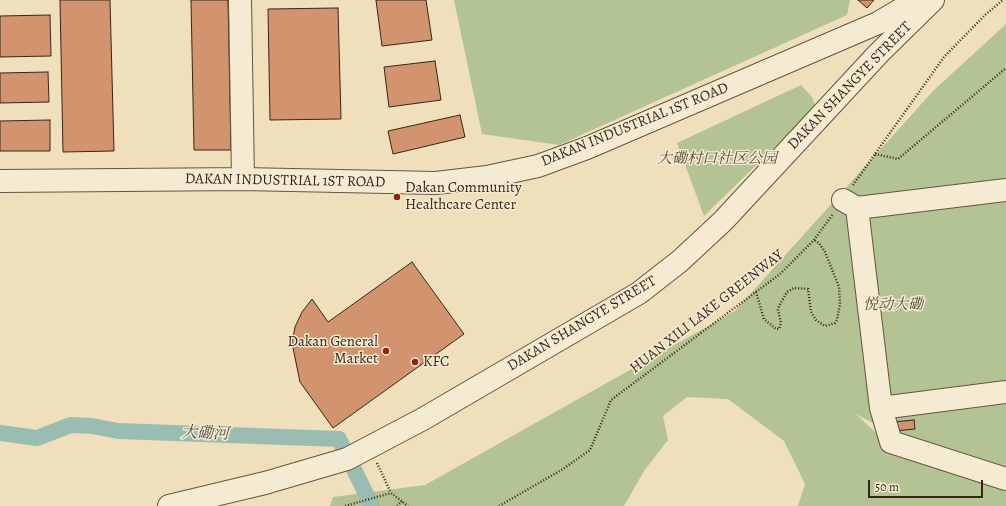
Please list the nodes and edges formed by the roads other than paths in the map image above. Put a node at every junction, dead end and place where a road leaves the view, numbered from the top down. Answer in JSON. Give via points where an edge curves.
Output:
{"nodes":[{"id":1,"x":240,"y":0,"type":"edge"},
{"id":2,"x":917,"y":0,"type":"edge"},
{"id":3,"x":933,"y":0,"type":"edge"},
{"id":4,"x":243,"y":179,"type":"junction"},
{"id":5,"x":0,"y":181,"type":"edge"},
{"id":6,"x":1006,"y":190,"type":"edge"},
{"id":7,"x":1006,"y":392,"type":"edge"},
{"id":8,"x":881,"y":408,"type":"junction"},
{"id":9,"x":1006,"y":479,"type":"edge"},
{"id":10,"x":169,"y":506,"type":"edge"}],
"edges":[{"from":1,"to":4,"type":"street"},
{"from":2,"to":4,"type":"street","name":"DAKAN INDUSTRIAL 1ST ROAD","via":[[878,23],[587,148],[538,166],[487,177],[436,183]]},
{"from":3,"to":10,"type":"street","name":"DAKAN SHANGYE STREET","via":[[879,53],[723,221],[680,261],[638,293],[423,419],[347,459],[265,483]]},
{"from":4,"to":5,"type":"street","name":"DAKAN INDUSTRIAL 1ST ROAD"},
{"from":6,"to":8,"type":"street","via":[[850,204]]},
{"from":7,"to":8,"type":"street"},
{"from":8,"to":9,"type":"street","via":[[891,442]]}]}
